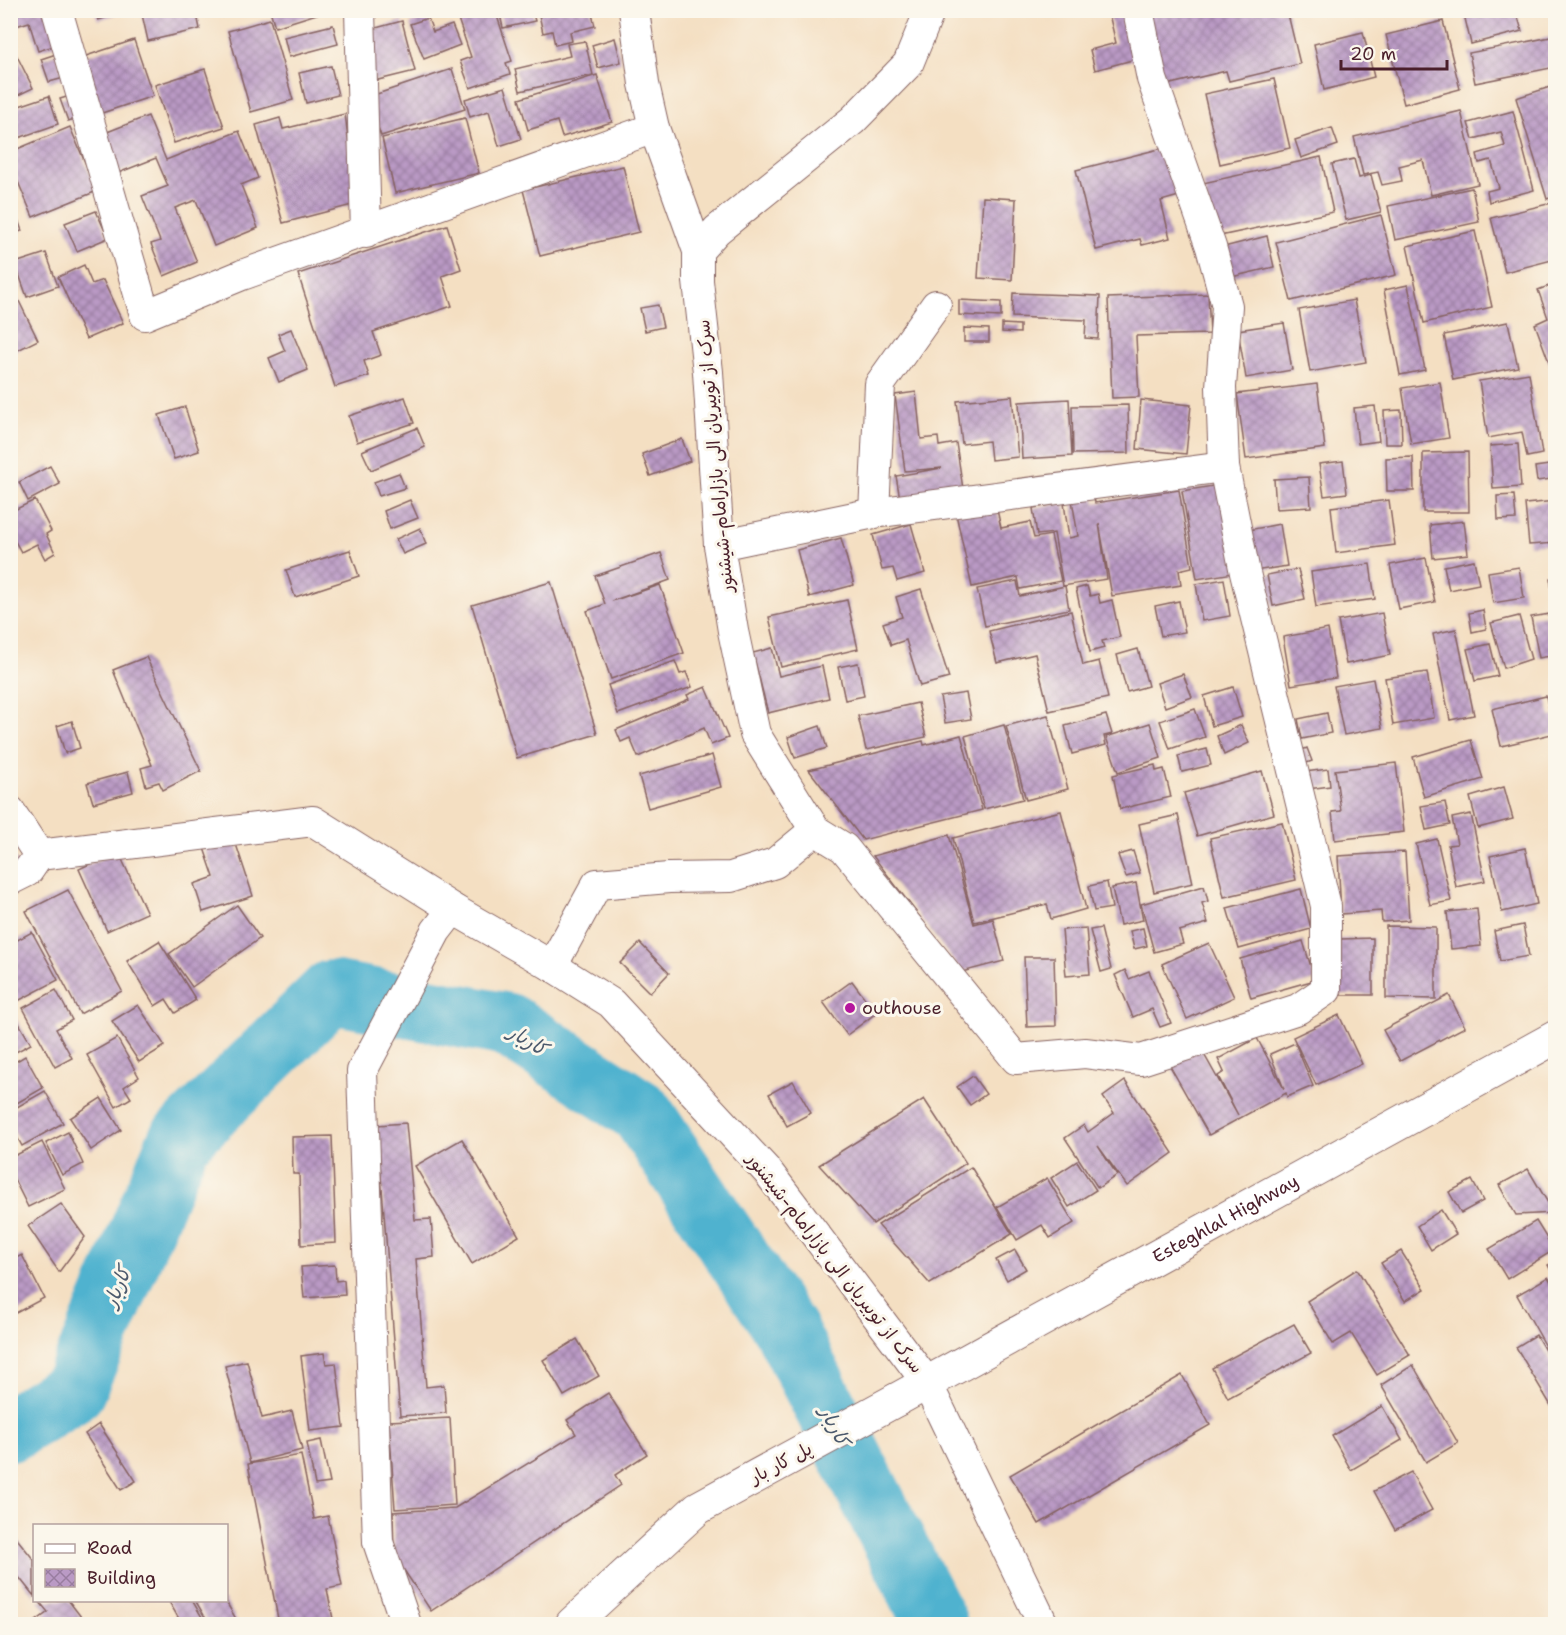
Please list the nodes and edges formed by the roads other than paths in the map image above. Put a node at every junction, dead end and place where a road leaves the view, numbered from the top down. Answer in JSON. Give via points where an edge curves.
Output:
{"nodes":[{"id":1,"x":57,"y":10,"type":"edge"},
{"id":2,"x":360,"y":10,"type":"edge"},
{"id":3,"x":634,"y":10,"type":"edge"},
{"id":4,"x":930,"y":10,"type":"edge"},
{"id":5,"x":1138,"y":10,"type":"edge"},
{"id":6,"x":654,"y":128,"type":"junction"},
{"id":7,"x":366,"y":233,"type":"junction"},
{"id":8,"x":699,"y":251,"type":"junction"},
{"id":9,"x":936,"y":305,"type":"dead end"},
{"id":10,"x":1224,"y":467,"type":"junction"},
{"id":11,"x":874,"y":513,"type":"junction"},
{"id":12,"x":719,"y":545,"type":"junction"},
{"id":13,"x":10,"y":811,"type":"edge"},
{"id":14,"x":815,"y":830,"type":"junction"},
{"id":15,"x":39,"y":855,"type":"junction"},
{"id":16,"x":10,"y":880,"type":"edge"},
{"id":17,"x":444,"y":920,"type":"junction"},
{"id":18,"x":552,"y":966,"type":"junction"},
{"id":19,"x":1556,"y":1037,"type":"edge"},
{"id":20,"x":926,"y":1382,"type":"junction"},
{"id":21,"x":896,"y":1400,"type":"joint"},
{"id":22,"x":588,"y":1619,"type":"edge"},
{"id":23,"x":406,"y":1624,"type":"edge"},
{"id":24,"x":561,"y":1624,"type":"edge"},
{"id":25,"x":1043,"y":1624,"type":"edge"}],
"edges":[{"from":1,"to":7,"type":"street","via":[[145,315],[242,275]]},
{"from":2,"to":7,"type":"street"},
{"from":3,"to":6,"type":"street"},
{"from":4,"to":8,"type":"street","via":[[909,64],[853,120],[717,230]]},
{"from":5,"to":10,"type":"street","via":[[1152,80],[1211,247],[1227,306],[1221,387]]},
{"from":6,"to":7,"type":"street"},
{"from":6,"to":8,"type":"street"},
{"from":8,"to":12,"type":"street","name":"سرک از توبیریان الی بازارامام-شیشنور","via":[[698,281]]},
{"from":9,"to":11,"type":"street","via":[[880,384]]},
{"from":10,"to":11,"type":"street"},
{"from":10,"to":14,"type":"street","via":[[1245,573],[1326,906],[1326,990],[1298,1010],[1141,1060],[1085,1053],[1016,1059],[844,848]]},
{"from":11,"to":12,"type":"street"},
{"from":12,"to":14,"type":"street","name":"سرک از توبیریان الی بازارامام-شیشنور","via":[[755,734]]},
{"from":13,"to":15,"type":"street"},
{"from":14,"to":18,"type":"street","via":[[775,863],[730,877],[597,884]]},
{"from":15,"to":16,"type":"street","via":[[28,871]]},
{"from":15,"to":17,"type":"street","name":"سرک از توبیریان الی بازارامام-شیشنور","via":[[313,821]]},
{"from":17,"to":18,"type":"street","name":"سرک از توبیریان الی بازارامام-شیشنور"},
{"from":17,"to":23,"type":"street","via":[[362,1071],[378,1542]]},
{"from":18,"to":20,"type":"street","name":"سرک از توبیریان الی بازارامام-شیشنور","via":[[611,1003],[768,1172]]},
{"from":19,"to":20,"type":"main road","name":"Esteghlal Highway"},
{"from":20,"to":21,"type":"main road","name":"Esteghlal Highway"},
{"from":20,"to":25,"type":"street","name":"سرک از توبیریان الی بازارامام-شیشنور"},
{"from":21,"to":22,"type":"main road","name":"پل کار بار","via":[[698,1508]]},
{"from":22,"to":24,"type":"main road","name":"پل کار بار"}]}
